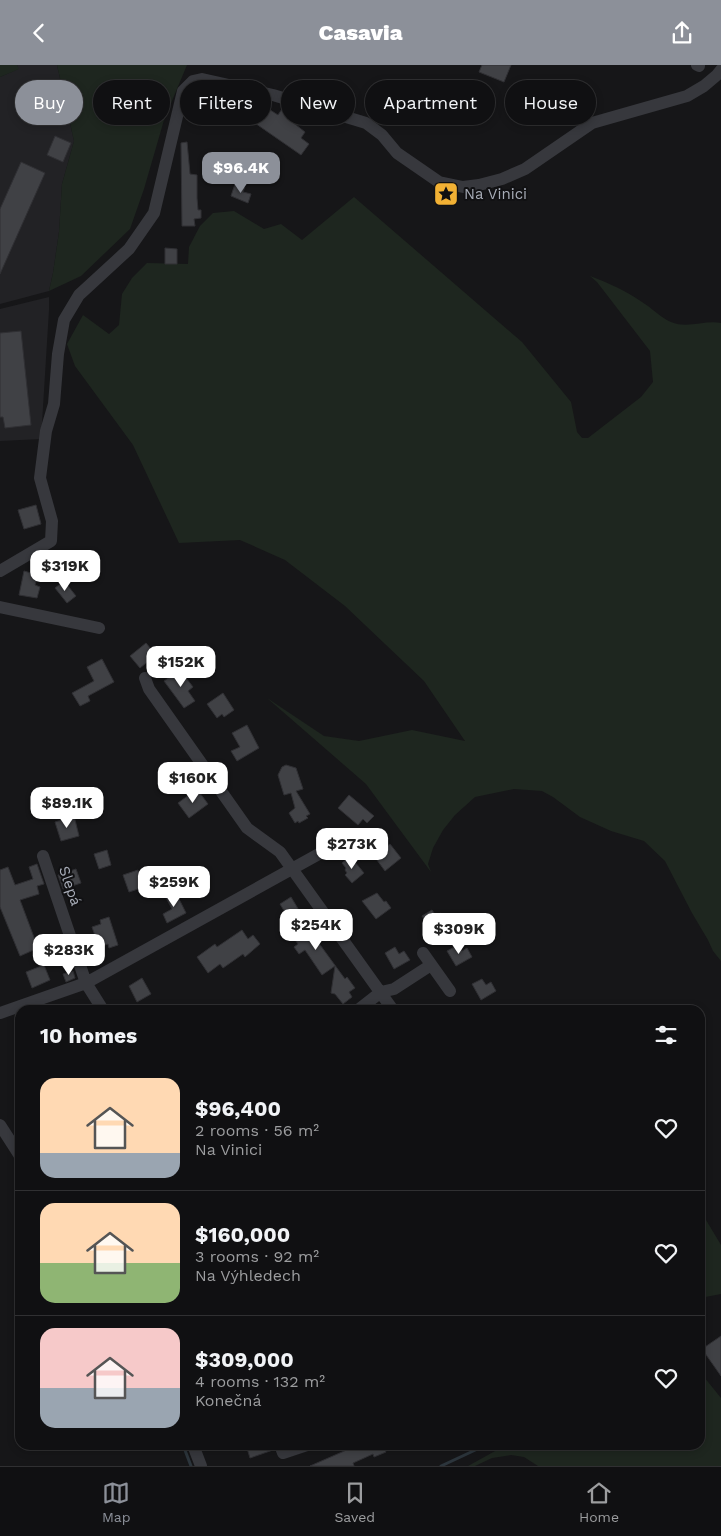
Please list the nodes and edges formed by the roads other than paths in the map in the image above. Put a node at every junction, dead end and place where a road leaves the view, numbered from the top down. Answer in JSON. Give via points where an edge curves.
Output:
{"nodes":[{"id":1,"x":721,"y":70,"type":"edge"},
{"id":2,"x":0,"y":571,"type":"edge"},
{"id":3,"x":0,"y":607,"type":"edge"},
{"id":4,"x":99,"y":627,"type":"dead end"},
{"id":5,"x":145,"y":678,"type":"dead end"},
{"id":6,"x":355,"y":834,"type":"dead end"},
{"id":7,"x":43,"y":856,"type":"dead end"},
{"id":8,"x":292,"y":870,"type":"junction"},
{"id":9,"x":423,"y":953,"type":"dead end"},
{"id":10,"x":431,"y":965,"type":"junction"},
{"id":11,"x":86,"y":983,"type":"junction"},
{"id":12,"x":450,"y":991,"type":"dead end"},
{"id":13,"x":381,"y":992,"type":"junction"},
{"id":14,"x":23,"y":1005,"type":"edge"},
{"id":15,"x":100,"y":1005,"type":"edge"},
{"id":16,"x":364,"y":1005,"type":"edge"},
{"id":17,"x":390,"y":1005,"type":"edge"},
{"id":18,"x":15,"y":1008,"type":"edge"},
{"id":19,"x":0,"y":1013,"type":"edge"},
{"id":20,"x":0,"y":1125,"type":"edge"},
{"id":21,"x":15,"y":1148,"type":"edge"},
{"id":22,"x":195,"y":1450,"type":"edge"},
{"id":23,"x":282,"y":1450,"type":"edge"},
{"id":24,"x":292,"y":1450,"type":"edge"},
{"id":25,"x":201,"y":1466,"type":"edge"}],
"edges":[{"from":1,"to":2,"type":"street","via":[[687,96],[592,123],[525,169],[502,179],[463,187],[439,182],[397,153],[382,135],[366,123],[273,95],[202,79],[193,81],[182,91],[154,213],[129,249],[79,295],[64,320],[54,405],[46,431],[40,478],[52,521],[51,541]]},
{"from":3,"to":4,"type":"street"},
{"from":5,"to":8,"type":"street","via":[[149,689],[247,828],[280,852]]},
{"from":6,"to":8,"type":"street"},
{"from":7,"to":11,"type":"street","name":"Slepá"},
{"from":8,"to":11,"type":"street"},
{"from":8,"to":13,"type":"street"},
{"from":9,"to":10,"type":"street"},
{"from":10,"to":12,"type":"street"},
{"from":10,"to":13,"type":"street","via":[[394,989]]},
{"from":11,"to":14,"type":"street"},
{"from":11,"to":15,"type":"street","name":"Slepá"},
{"from":13,"to":16,"type":"street"},
{"from":13,"to":17,"type":"street"},
{"from":18,"to":19,"type":"street"},
{"from":20,"to":21,"type":"street"},
{"from":22,"to":25,"type":"street"},
{"from":23,"to":24,"type":"street","via":[[283,1453]]}]}
